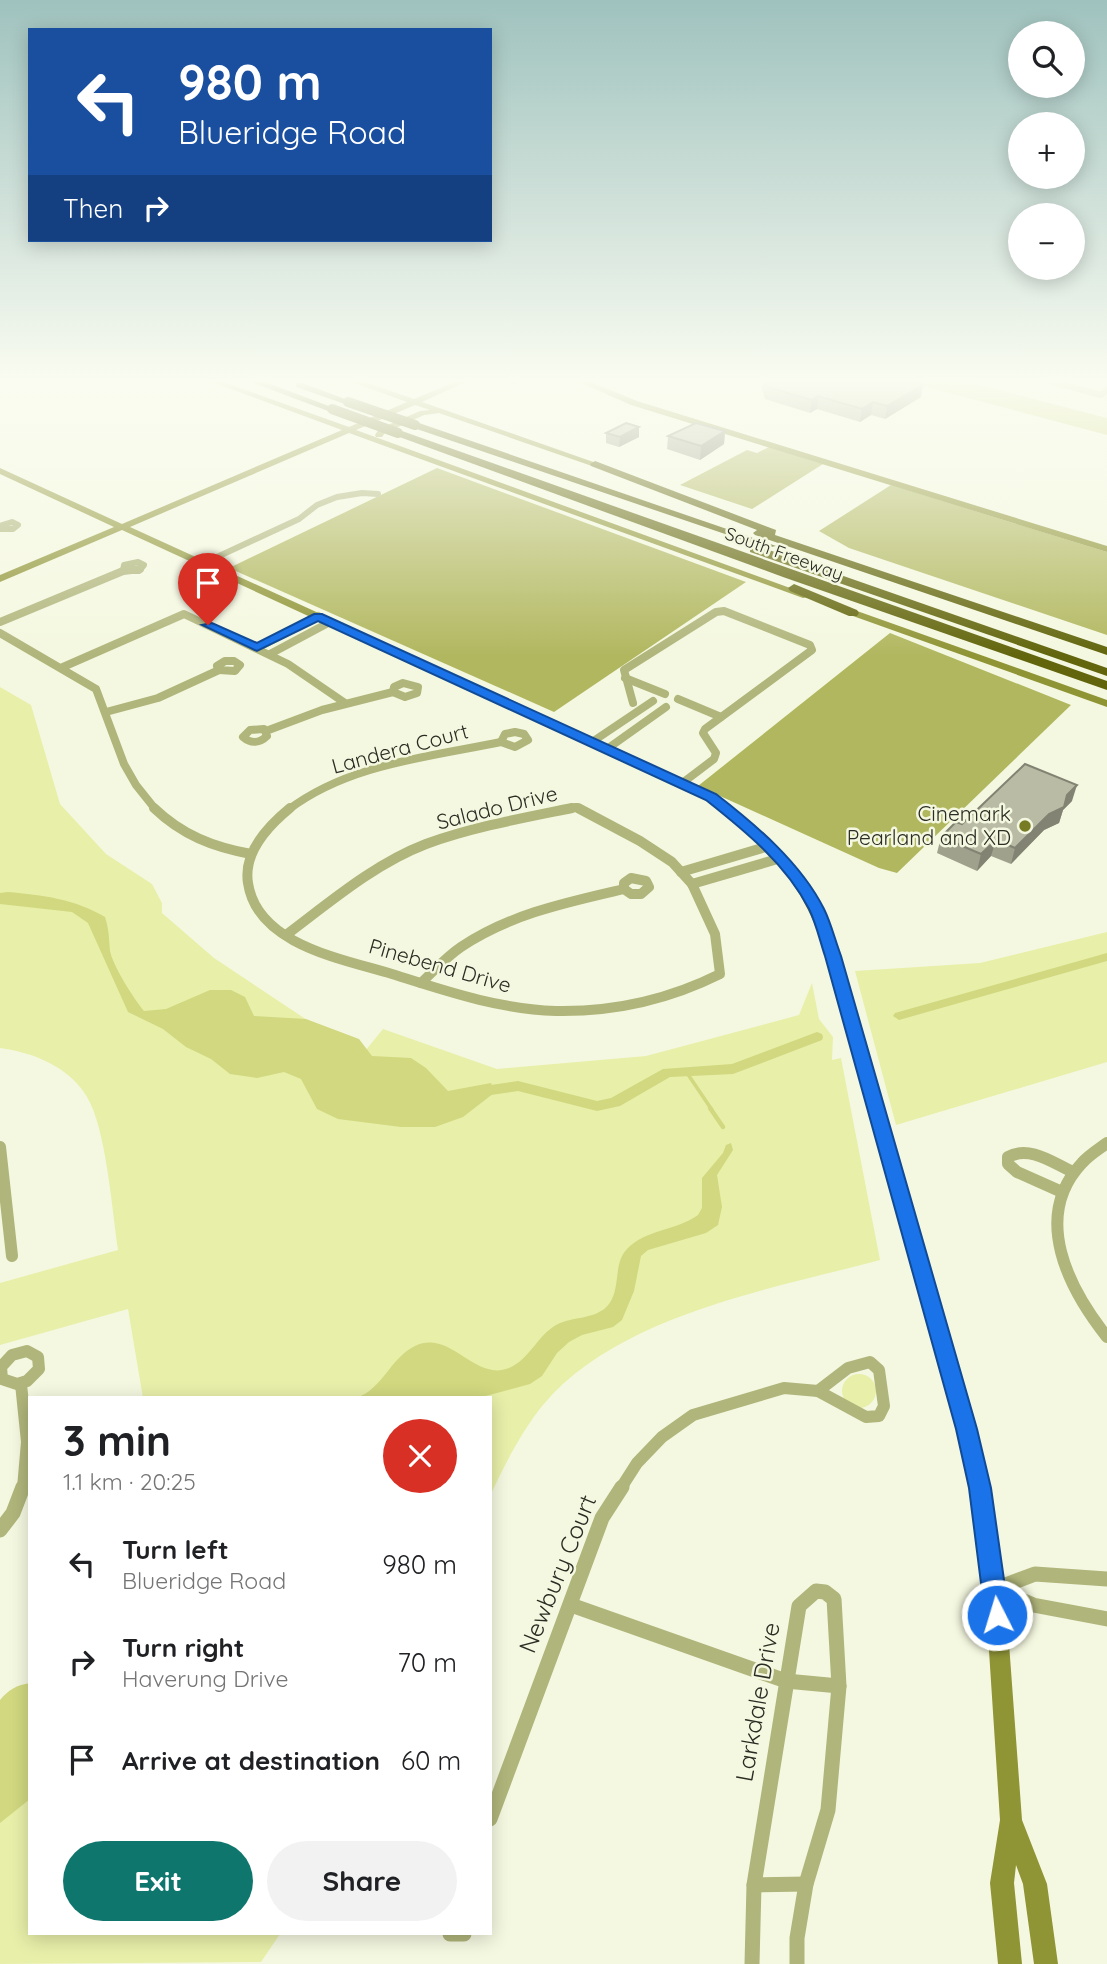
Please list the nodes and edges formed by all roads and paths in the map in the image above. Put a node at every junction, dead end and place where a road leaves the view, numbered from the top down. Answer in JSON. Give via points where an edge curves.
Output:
{"nodes":[{"id":1,"x":4,"y":473,"type":"edge"},
{"id":2,"x":231,"y":473,"type":"edge"},
{"id":3,"x":249,"y":473,"type":"edge"},
{"id":4,"x":464,"y":473,"type":"edge"},
{"id":5,"x":527,"y":473,"type":"edge"},
{"id":6,"x":544,"y":473,"type":"edge"},
{"id":7,"x":548,"y":473,"type":"edge"},
{"id":8,"x":558,"y":473,"type":"edge"},
{"id":9,"x":618,"y":473,"type":"edge"},
{"id":10,"x":862,"y":473,"type":"edge"},
{"id":11,"x":883,"y":473,"type":"edge"},
{"id":12,"x":226,"y":475,"type":"junction"},
{"id":13,"x":902,"y":478,"type":"junction"},
{"id":14,"x":889,"y":482,"type":"junction"},
{"id":15,"x":198,"y":494,"type":"junction"},
{"id":16,"x":378,"y":494,"type":"dead end"},
{"id":17,"x":631,"y":515,"type":"junction"},
{"id":18,"x":1046,"y":520,"type":"junction"},
{"id":19,"x":117,"y":524,"type":"junction"},
{"id":20,"x":1038,"y":528,"type":"junction"},
{"id":21,"x":1107,"y":539,"type":"edge"},
{"id":22,"x":1107,"y":549,"type":"edge"},
{"id":23,"x":204,"y":563,"type":"junction"},
{"id":24,"x":0,"y":569,"type":"edge"},
{"id":25,"x":123,"y":571,"type":"dead end"},
{"id":26,"x":0,"y":579,"type":"edge"},
{"id":27,"x":929,"y":591,"type":"junction"},
{"id":28,"x":853,"y":612,"type":"junction"},
{"id":29,"x":318,"y":616,"type":"junction"},
{"id":30,"x":0,"y":622,"type":"edge"},
{"id":31,"x":330,"y":622,"type":"junction"},
{"id":32,"x":0,"y":633,"type":"edge"},
{"id":33,"x":257,"y":648,"type":"junction"},
{"id":34,"x":1107,"y":651,"type":"edge"},
{"id":35,"x":270,"y":654,"type":"junction"},
{"id":36,"x":1107,"y":664,"type":"edge"},
{"id":37,"x":63,"y":667,"type":"junction"},
{"id":38,"x":219,"y":670,"type":"dead end"},
{"id":39,"x":1107,"y":672,"type":"edge"},
{"id":40,"x":625,"y":678,"type":"junction"},
{"id":41,"x":1107,"y":686,"type":"edge"},
{"id":42,"x":652,"y":689,"type":"junction"},
{"id":43,"x":393,"y":692,"type":"dead end"},
{"id":44,"x":665,"y":694,"type":"dead end"},
{"id":45,"x":677,"y":699,"type":"dead end"},
{"id":46,"x":653,"y":701,"type":"junction"},
{"id":47,"x":345,"y":703,"type":"junction"},
{"id":48,"x":633,"y":703,"type":"dead end"},
{"id":49,"x":690,"y":704,"type":"junction"},
{"id":50,"x":1107,"y":704,"type":"edge"},
{"id":51,"x":666,"y":707,"type":"junction"},
{"id":52,"x":106,"y":712,"type":"junction"},
{"id":53,"x":721,"y":717,"type":"junction"},
{"id":54,"x":266,"y":731,"type":"dead end"},
{"id":55,"x":501,"y":742,"type":"dead end"},
{"id":56,"x":592,"y":742,"type":"junction"},
{"id":57,"x":607,"y":750,"type":"junction"},
{"id":58,"x":681,"y":783,"type":"junction"},
{"id":59,"x":775,"y":852,"type":"junction"},
{"id":60,"x":251,"y":854,"type":"junction"},
{"id":61,"x":681,"y":872,"type":"junction"},
{"id":62,"x":692,"y":884,"type":"junction"},
{"id":63,"x":624,"y":889,"type":"dead end"},
{"id":64,"x":286,"y":935,"type":"junction"},
{"id":65,"x":421,"y":983,"type":"junction"},
{"id":66,"x":1107,"y":1143,"type":"edge"},
{"id":67,"x":0,"y":1147,"type":"edge"},
{"id":68,"x":1073,"y":1172,"type":"junction"},
{"id":69,"x":1062,"y":1192,"type":"junction"},
{"id":70,"x":12,"y":1256,"type":"dead end"},
{"id":71,"x":1107,"y":1337,"type":"edge"},
{"id":72,"x":21,"y":1384,"type":"dead end"},
{"id":73,"x":818,"y":1391,"type":"junction"},
{"id":74,"x":28,"y":1458,"type":"edge"},
{"id":75,"x":28,"y":1471,"type":"edge"},
{"id":76,"x":0,"y":1530,"type":"edge"},
{"id":77,"x":1107,"y":1579,"type":"edge"},
{"id":78,"x":995,"y":1589,"type":"junction"},
{"id":79,"x":571,"y":1605,"type":"junction"},
{"id":80,"x":1107,"y":1619,"type":"edge"},
{"id":81,"x":786,"y":1681,"type":"junction"},
{"id":82,"x":839,"y":1686,"type":"junction"},
{"id":83,"x":492,"y":1814,"type":"edge"},
{"id":84,"x":1011,"y":1820,"type":"junction"},
{"id":85,"x":806,"y":1884,"type":"junction"},
{"id":86,"x":754,"y":1885,"type":"junction"},
{"id":87,"x":752,"y":1964,"type":"edge"},
{"id":88,"x":797,"y":1964,"type":"edge"},
{"id":89,"x":1010,"y":1964,"type":"edge"},
{"id":90,"x":1046,"y":1964,"type":"edge"}],
"edges":[{"from":1,"to":19,"type":"main road"},
{"from":2,"to":12,"type":"main road"},
{"from":3,"to":15,"type":"main road"},
{"from":4,"to":28,"type":"main road"},
{"from":5,"to":17,"type":"highway","name":"South Freeway"},
{"from":6,"to":39,"type":"highway"},
{"from":7,"to":36,"type":"highway"},
{"from":8,"to":27,"type":"highway","name":"South Freeway"},
{"from":9,"to":27,"type":"highway"},
{"from":10,"to":14,"type":"main road"},
{"from":11,"to":13,"type":"main road"},
{"from":12,"to":15,"type":"main road"},
{"from":12,"to":19,"type":"main road"},
{"from":13,"to":14,"type":"main road"},
{"from":13,"to":18,"type":"main road"},
{"from":14,"to":20,"type":"main road"},
{"from":15,"to":19,"type":"main road"},
{"from":16,"to":23,"type":"street","via":[[337,496]]},
{"from":17,"to":28,"type":"highway","via":[[653,530]]},
{"from":17,"to":41,"type":"highway","name":"South Freeway"},
{"from":18,"to":20,"type":"main road"},
{"from":18,"to":21,"type":"main road"},
{"from":19,"to":23,"type":"main road"},
{"from":19,"to":24,"type":"main road"},
{"from":19,"to":26,"type":"main road"},
{"from":20,"to":22,"type":"main road"},
{"from":23,"to":29,"type":"main road"},
{"from":25,"to":30,"type":"street"},
{"from":27,"to":34,"type":"highway","name":"South Freeway"},
{"from":28,"to":50,"type":"main road"},
{"from":29,"to":31,"type":"main road"},
{"from":29,"to":33,"type":"street"},
{"from":31,"to":35,"type":"street"},
{"from":31,"to":56,"type":"main road"},
{"from":32,"to":37,"type":"street"},
{"from":33,"to":35,"type":"street"},
{"from":33,"to":37,"type":"street","via":[[184,614]]},
{"from":35,"to":47,"type":"street","via":[[323,684]]},
{"from":37,"to":52,"type":"street","via":[[96,689]]},
{"from":38,"to":52,"type":"street","via":[[158,698]]},
{"from":40,"to":42,"type":"street"},
{"from":40,"to":48,"type":"street"},
{"from":40,"to":53,"type":"street","via":[[624,670],[716,612],[724,611],[810,645],[812,650]]},
{"from":42,"to":44,"type":"street"},
{"from":42,"to":46,"type":"street"},
{"from":43,"to":47,"type":"street"},
{"from":45,"to":49,"type":"street"},
{"from":46,"to":51,"type":"street"},
{"from":46,"to":56,"type":"street"},
{"from":47,"to":54,"type":"street"},
{"from":49,"to":51,"type":"street"},
{"from":49,"to":53,"type":"street"},
{"from":51,"to":57,"type":"street"},
{"from":52,"to":60,"type":"street","via":[[124,765],[158,812],[198,841]]},
{"from":53,"to":58,"type":"street","via":[[703,733],[715,759]]},
{"from":55,"to":60,"type":"street","name":"Landera Court","via":[[372,770],[335,783],[286,811]]},
{"from":56,"to":57,"type":"main road"},
{"from":57,"to":58,"type":"main road"},
{"from":58,"to":59,"type":"main road","via":[[711,797]]},
{"from":59,"to":61,"type":"street"},
{"from":59,"to":62,"type":"street"},
{"from":59,"to":78,"type":"main road","via":[[817,909],[833,956],[966,1429]]},
{"from":60,"to":64,"type":"street","name":"Pinebend Drive","via":[[250,893],[263,916]]},
{"from":61,"to":62,"type":"street"},
{"from":61,"to":64,"type":"street","name":"Salado Drive","via":[[640,841],[576,807],[492,824],[424,845],[358,880]]},
{"from":62,"to":65,"type":"street","name":"Pinebend Drive","via":[[715,934],[720,974],[695,988],[648,1002],[566,1011],[501,1006]]},
{"from":63,"to":65,"type":"street","via":[[543,908],[499,924],[458,949]]},
{"from":64,"to":65,"type":"street","name":"Pinebend Drive"},
{"from":66,"to":68,"type":"street"},
{"from":67,"to":70,"type":"street"},
{"from":68,"to":69,"type":"street"},
{"from":68,"to":69,"type":"street","via":[[1027,1151],[1008,1157],[1008,1164],[1017,1172]]},
{"from":69,"to":71,"type":"street","via":[[1056,1227],[1062,1264],[1082,1305]]},
{"from":72,"to":74,"type":"street"},
{"from":73,"to":73,"type":"street","name":"Newbury Court","via":[[866,1416],[879,1416],[884,1406],[879,1370],[870,1362],[845,1368]]},
{"from":73,"to":79,"type":"street","name":"Newbury Court","via":[[784,1388],[693,1415],[662,1437],[637,1463],[602,1518]]},
{"from":75,"to":76,"type":"street","via":[[15,1511]]},
{"from":77,"to":78,"type":"street","via":[[1035,1574]]},
{"from":78,"to":80,"type":"street","via":[[1033,1605]]},
{"from":78,"to":84,"type":"main road"},
{"from":79,"to":81,"type":"street"},
{"from":79,"to":83,"type":"street","name":"Newbury Court"},
{"from":81,"to":82,"type":"street"},
{"from":81,"to":82,"type":"street","name":"Larkdale Drive","via":[[799,1606],[817,1591],[834,1599]]},
{"from":81,"to":86,"type":"street","name":"Larkdale Drive"},
{"from":82,"to":85,"type":"street","name":"Larkdale Drive","via":[[828,1810]]},
{"from":84,"to":89,"type":"main road","via":[[1002,1883]]},
{"from":84,"to":90,"type":"main road","via":[[1035,1884]]},
{"from":85,"to":86,"type":"street"},
{"from":85,"to":88,"type":"street","name":"Larkdale Drive"},
{"from":86,"to":87,"type":"street","name":"Larkdale Drive"}]}
